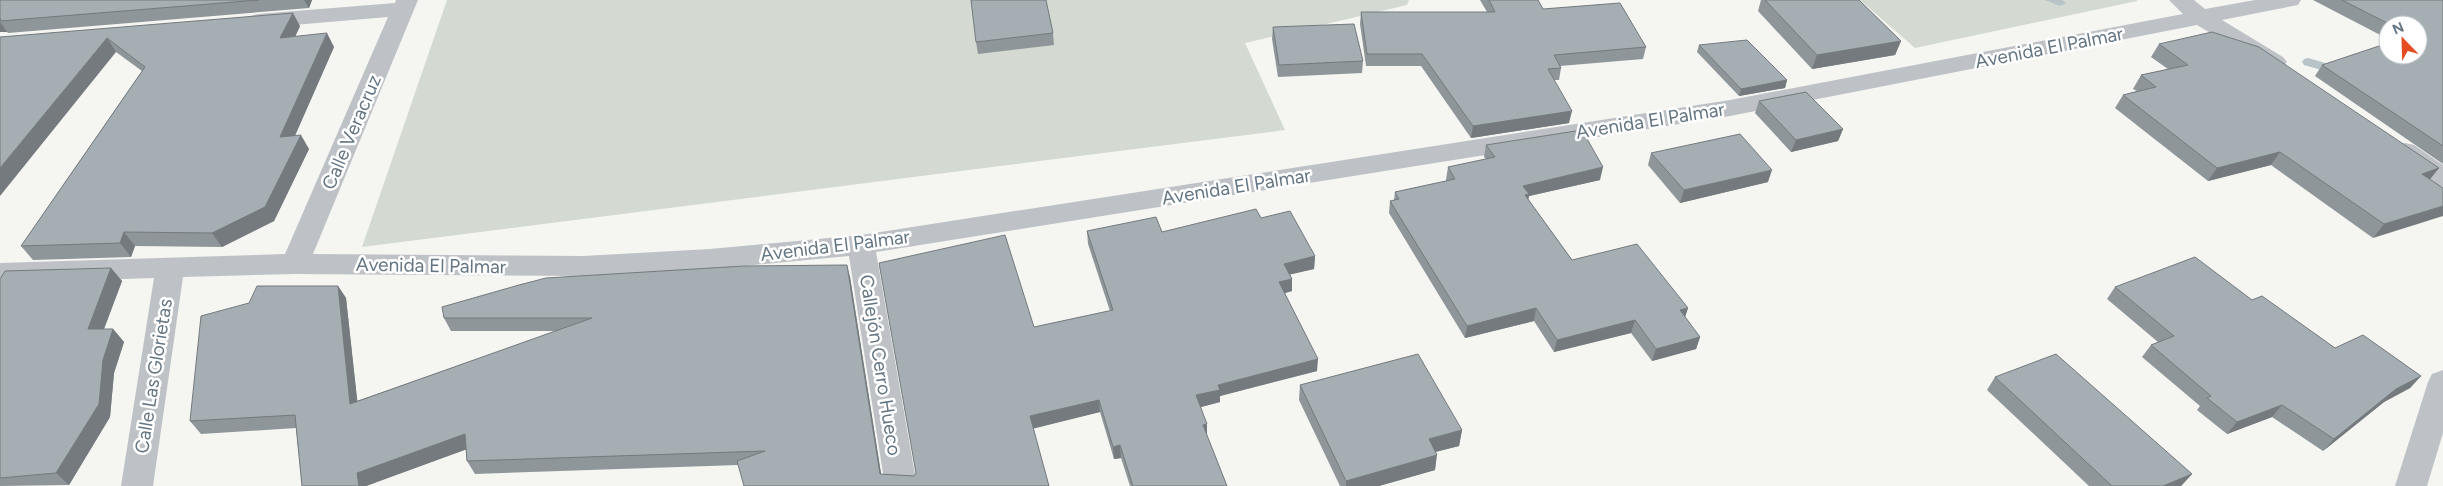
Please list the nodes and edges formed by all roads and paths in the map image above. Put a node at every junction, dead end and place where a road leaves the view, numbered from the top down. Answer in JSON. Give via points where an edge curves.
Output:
{"nodes":[{"id":1,"x":2290,"y":0,"type":"edge"},
{"id":2,"x":405,"y":4,"type":"edge"},
{"id":3,"x":2178,"y":11,"type":"edge"},
{"id":4,"x":2202,"y":18,"type":"junction"},
{"id":5,"x":236,"y":23,"type":"edge"},
{"id":6,"x":2288,"y":70,"type":"edge"},
{"id":7,"x":2387,"y":139,"type":"edge"},
{"id":8,"x":2443,"y":178,"type":"edge"},
{"id":9,"x":861,"y":245,"type":"junction"},
{"id":10,"x":294,"y":264,"type":"junction"},
{"id":11,"x":170,"y":267,"type":"junction"},
{"id":12,"x":0,"y":272,"type":"edge"},
{"id":13,"x":2443,"y":382,"type":"edge"},
{"id":14,"x":136,"y":486,"type":"edge"},
{"id":15,"x":901,"y":486,"type":"edge"},
{"id":16,"x":2411,"y":486,"type":"edge"}],
"edges":[{"from":1,"to":4,"type":"street","name":"Avenida El Palmar"},
{"from":2,"to":5,"type":"street"},
{"from":2,"to":10,"type":"street","name":"Calle Veracruz"},
{"from":3,"to":4,"type":"street","name":"Avenida El Palmar"},
{"from":3,"to":9,"type":"street","name":"Avenida El Palmar","via":[[1730,108]]},
{"from":4,"to":6,"type":"street"},
{"from":7,"to":8,"type":"street"},
{"from":9,"to":10,"type":"street","name":"Avenida El Palmar","via":[[710,259],[583,266]]},
{"from":9,"to":15,"type":"street","name":"Callejón Cerro Hueco"},
{"from":10,"to":11,"type":"street","name":"Avenida El Palmar"},
{"from":11,"to":12,"type":"street","name":"Avenida El Palmar"},
{"from":11,"to":14,"type":"street","name":"Calle Las Glorietas"},
{"from":13,"to":16,"type":"street"}]}
